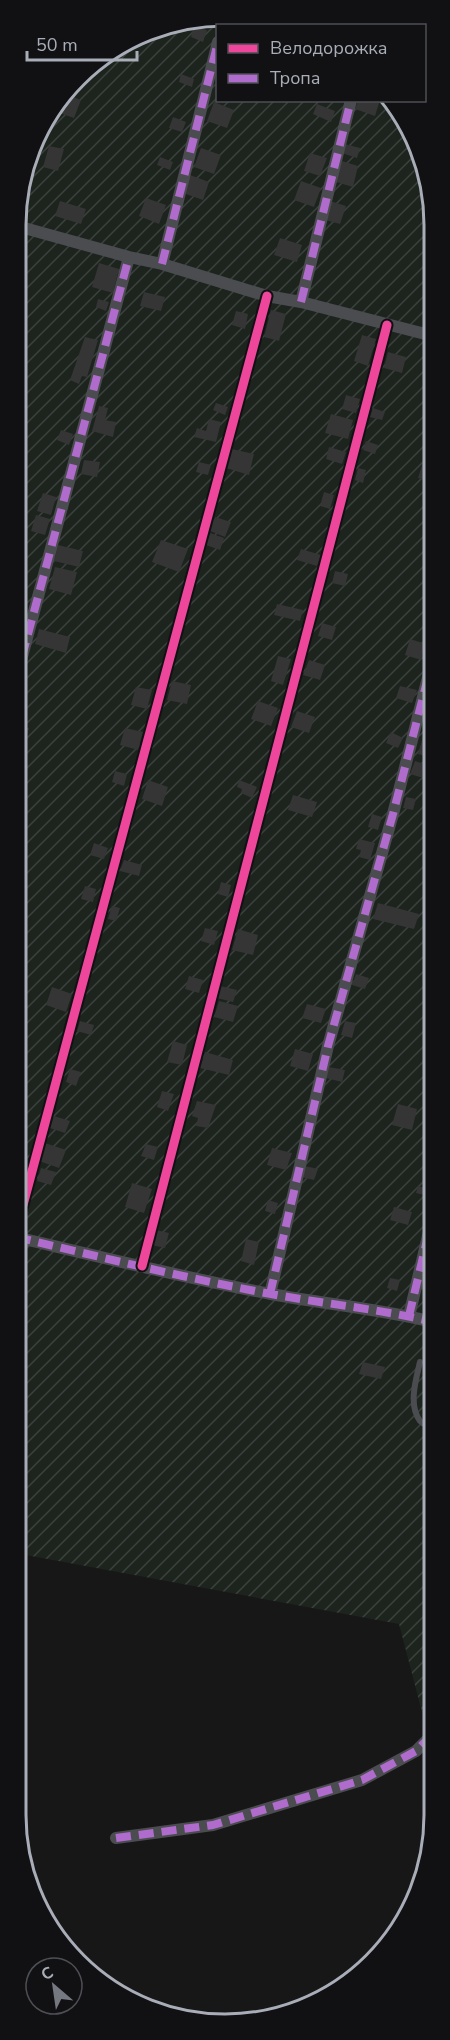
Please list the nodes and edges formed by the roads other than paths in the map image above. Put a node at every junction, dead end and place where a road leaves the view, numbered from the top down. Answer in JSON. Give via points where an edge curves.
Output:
{"nodes":[{"id":1,"x":216,"y":50,"type":"edge"},
{"id":2,"x":351,"y":102,"type":"edge"},
{"id":3,"x":26,"y":227,"type":"edge"},
{"id":4,"x":129,"y":257,"type":"junction"},
{"id":5,"x":162,"y":264,"type":"junction"},
{"id":6,"x":267,"y":296,"type":"junction"},
{"id":7,"x":301,"y":302,"type":"junction"},
{"id":8,"x":387,"y":325,"type":"junction"},
{"id":9,"x":424,"y":334,"type":"edge"},
{"id":10,"x":26,"y":642,"type":"edge"},
{"id":11,"x":424,"y":693,"type":"edge"},
{"id":12,"x":26,"y":1204,"type":"edge"},
{"id":13,"x":26,"y":1237,"type":"edge"},
{"id":14,"x":424,"y":1253,"type":"edge"},
{"id":15,"x":142,"y":1266,"type":"junction"},
{"id":16,"x":270,"y":1294,"type":"junction"},
{"id":17,"x":409,"y":1316,"type":"junction"},
{"id":18,"x":424,"y":1320,"type":"edge"},
{"id":19,"x":420,"y":1362,"type":"dead end"},
{"id":20,"x":424,"y":1423,"type":"edge"},
{"id":21,"x":424,"y":1743,"type":"edge"},
{"id":22,"x":116,"y":1838,"type":"dead end"}],
"edges":[{"from":1,"to":5,"type":"street"},
{"from":2,"to":7,"type":"street"},
{"from":3,"to":4,"type":"street"},
{"from":4,"to":5,"type":"street"},
{"from":4,"to":10,"type":"street"},
{"from":5,"to":6,"type":"street"},
{"from":6,"to":7,"type":"street"},
{"from":6,"to":12,"type":"street"},
{"from":7,"to":8,"type":"street"},
{"from":8,"to":9,"type":"street"},
{"from":8,"to":15,"type":"street"},
{"from":11,"to":16,"type":"street","via":[[328,1046]]},
{"from":13,"to":15,"type":"street"},
{"from":14,"to":17,"type":"street"},
{"from":15,"to":16,"type":"street"},
{"from":16,"to":17,"type":"street"},
{"from":17,"to":18,"type":"street"},
{"from":19,"to":20,"type":"lane","via":[[414,1388],[416,1410]]},
{"from":21,"to":22,"type":"street","via":[[362,1780],[213,1825]]}]}
